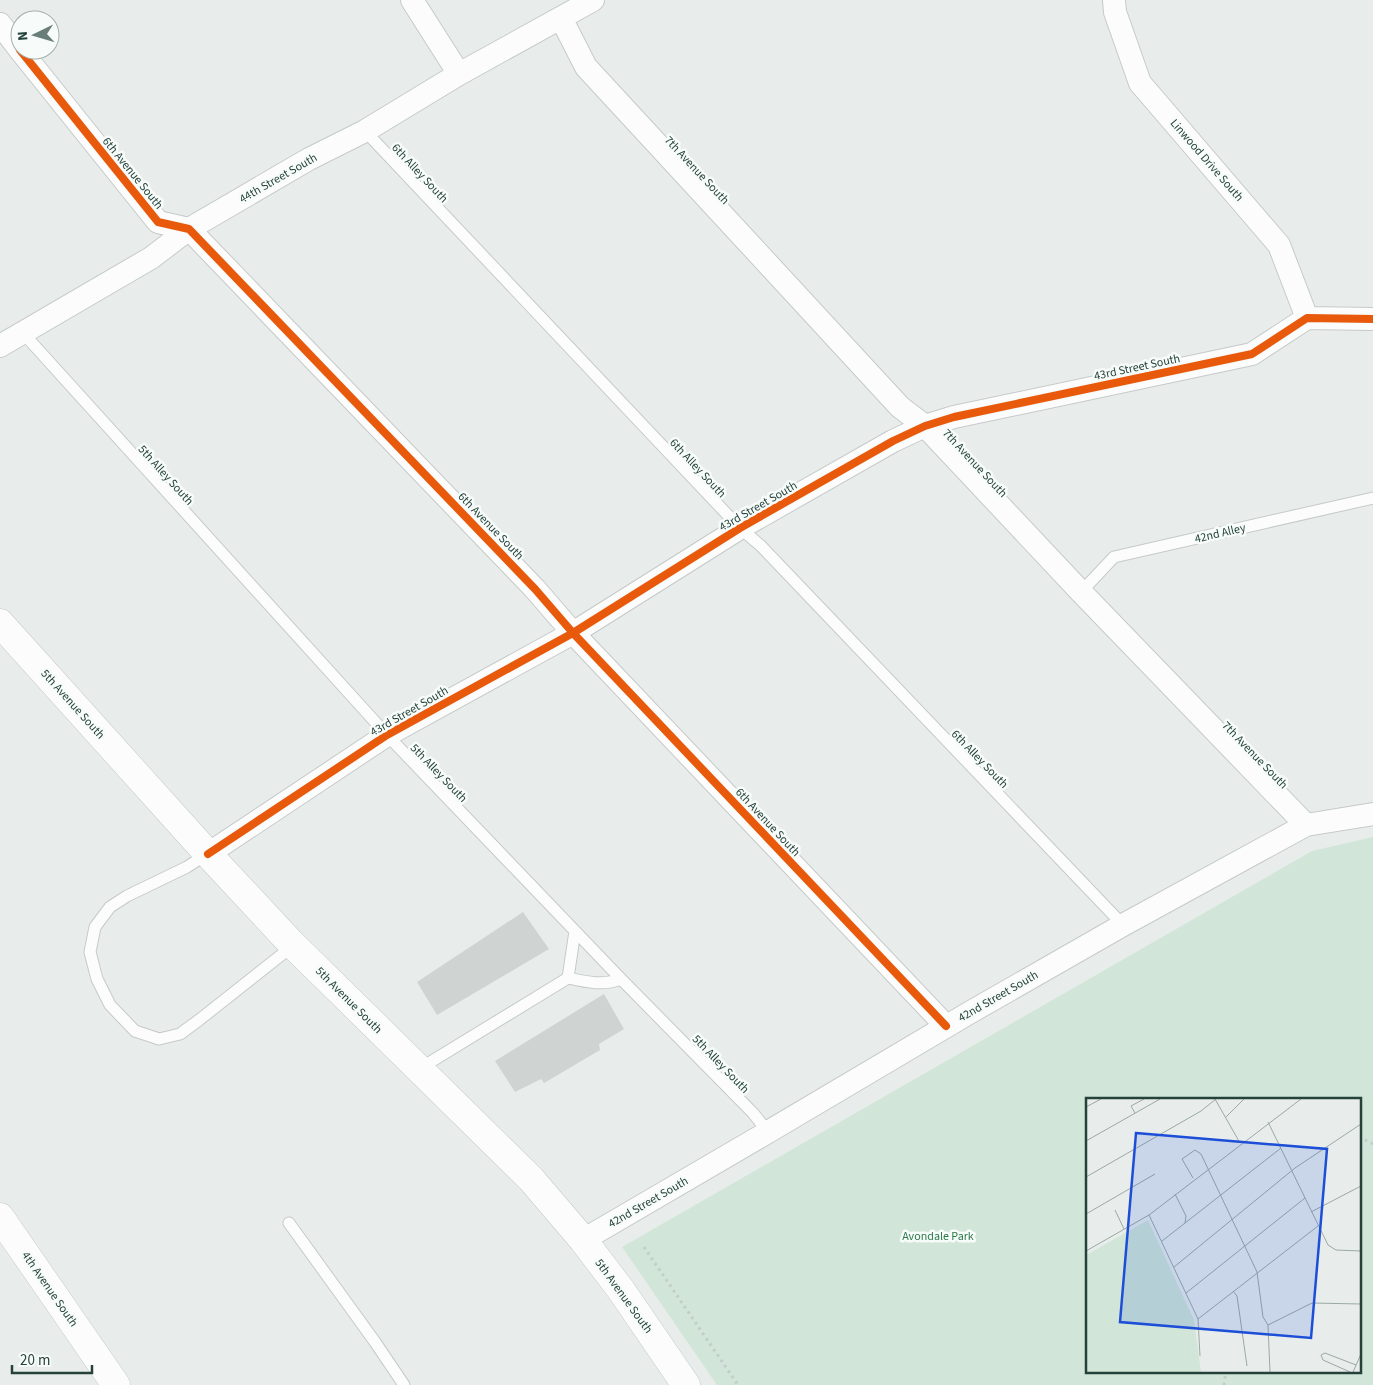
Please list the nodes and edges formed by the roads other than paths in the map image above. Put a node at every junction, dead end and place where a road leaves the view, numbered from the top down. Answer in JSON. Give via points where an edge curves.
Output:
{"nodes":[{"id":1,"x":412,"y":0,"type":"edge"},
{"id":2,"x":593,"y":0,"type":"edge"},
{"id":3,"x":1114,"y":0,"type":"edge"},
{"id":4,"x":561,"y":18,"type":"junction"},
{"id":5,"x":0,"y":24,"type":"edge"},
{"id":6,"x":10,"y":37,"type":"edge"},
{"id":7,"x":28,"y":60,"type":"edge"},
{"id":8,"x":459,"y":74,"type":"junction"},
{"id":9,"x":365,"y":131,"type":"junction"},
{"id":10,"x":189,"y":229,"type":"junction"},
{"id":11,"x":1307,"y":318,"type":"junction"},
{"id":12,"x":1373,"y":319,"type":"edge"},
{"id":13,"x":23,"y":332,"type":"junction"},
{"id":14,"x":0,"y":346,"type":"edge"},
{"id":15,"x":925,"y":426,"type":"junction"},
{"id":16,"x":1373,"y":498,"type":"edge"},
{"id":17,"x":740,"y":528,"type":"junction"},
{"id":18,"x":1082,"y":592,"type":"junction"},
{"id":19,"x":3,"y":631,"type":"edge"},
{"id":20,"x":573,"y":633,"type":"junction"},
{"id":21,"x":387,"y":735,"type":"junction"},
{"id":22,"x":1373,"y":814,"type":"edge"},
{"id":23,"x":1306,"y":825,"type":"junction"},
{"id":24,"x":208,"y":854,"type":"junction"},
{"id":25,"x":1123,"y":925,"type":"junction"},
{"id":26,"x":575,"y":931,"type":"junction"},
{"id":27,"x":294,"y":945,"type":"junction"},
{"id":28,"x":568,"y":978,"type":"junction"},
{"id":29,"x":621,"y":979,"type":"junction"},
{"id":30,"x":946,"y":1026,"type":"junction"},
{"id":31,"x":419,"y":1069,"type":"junction"},
{"id":32,"x":768,"y":1132,"type":"junction"},
{"id":33,"x":0,"y":1218,"type":"edge"},
{"id":34,"x":289,"y":1223,"type":"dead end"},
{"id":35,"x":583,"y":1240,"type":"junction"},
{"id":36,"x":116,"y":1385,"type":"edge"},
{"id":37,"x":404,"y":1385,"type":"edge"},
{"id":38,"x":686,"y":1385,"type":"edge"}],
"edges":[{"from":1,"to":8,"type":"street"},
{"from":2,"to":4,"type":"street","name":"44th Street South"},
{"from":3,"to":11,"type":"street","name":"Linwood Drive South","via":[[1114,12],[1140,83],[1279,244]]},
{"from":4,"to":8,"type":"street","name":"44th Street South"},
{"from":4,"to":15,"type":"street","name":"7th Avenue South","via":[[586,66],[900,406]]},
{"from":5,"to":6,"type":"street","name":"6th Avenue South"},
{"from":7,"to":10,"type":"street","name":"6th Avenue South","via":[[158,222]]},
{"from":8,"to":9,"type":"street","name":"44th Street South"},
{"from":9,"to":10,"type":"street","name":"44th Street South","via":[[309,159]]},
{"from":9,"to":17,"type":"lane","name":"6th Alley South"},
{"from":10,"to":13,"type":"street","name":"44th Street South","via":[[151,258]]},
{"from":10,"to":20,"type":"street","name":"6th Avenue South","via":[[535,589]]},
{"from":11,"to":12,"type":"street"},
{"from":11,"to":15,"type":"street","name":"43rd Street South","via":[[1252,354],[954,417]]},
{"from":13,"to":14,"type":"street","name":"44th Street South"},
{"from":13,"to":21,"type":"lane","name":"5th Alley South"},
{"from":15,"to":17,"type":"street","name":"43rd Street South"},
{"from":15,"to":18,"type":"street","name":"7th Avenue South"},
{"from":16,"to":18,"type":"lane","name":"42nd Alley","via":[[1114,557]]},
{"from":17,"to":20,"type":"street","name":"43rd Street South"},
{"from":17,"to":25,"type":"lane","name":"6th Alley South","via":[[761,546]]},
{"from":18,"to":23,"type":"street","name":"7th Avenue South"},
{"from":19,"to":24,"type":"street","name":"5th Avenue South"},
{"from":20,"to":21,"type":"street","name":"43rd Street South"},
{"from":20,"to":30,"type":"street","name":"6th Avenue South"},
{"from":21,"to":24,"type":"street","name":"43rd Street South"},
{"from":21,"to":26,"type":"lane","name":"5th Alley South"},
{"from":22,"to":23,"type":"street","name":"42nd Street South"},
{"from":23,"to":25,"type":"street","name":"42nd Street South"},
{"from":24,"to":27,"type":"street","name":"5th Avenue South"},
{"from":24,"to":27,"type":"lane","via":[[110,906],[95,927],[90,952],[97,979],[110,1005],[135,1030],[159,1039],[180,1034]]},
{"from":25,"to":30,"type":"street","name":"42nd Street South"},
{"from":26,"to":28,"type":"lane"},
{"from":26,"to":29,"type":"lane","name":"5th Alley South"},
{"from":27,"to":31,"type":"street","name":"5th Avenue South"},
{"from":28,"to":29,"type":"lane","via":[[591,984]]},
{"from":28,"to":31,"type":"lane"},
{"from":29,"to":32,"type":"lane","name":"5th Alley South"},
{"from":30,"to":32,"type":"street","name":"42nd Street South"},
{"from":31,"to":35,"type":"street","name":"5th Avenue South","via":[[531,1179]]},
{"from":32,"to":35,"type":"street","name":"42nd Street South"},
{"from":33,"to":36,"type":"street","name":"4th Avenue South"},
{"from":34,"to":37,"type":"lane"},
{"from":35,"to":38,"type":"street","name":"5th Avenue South","via":[[622,1290]]}]}
